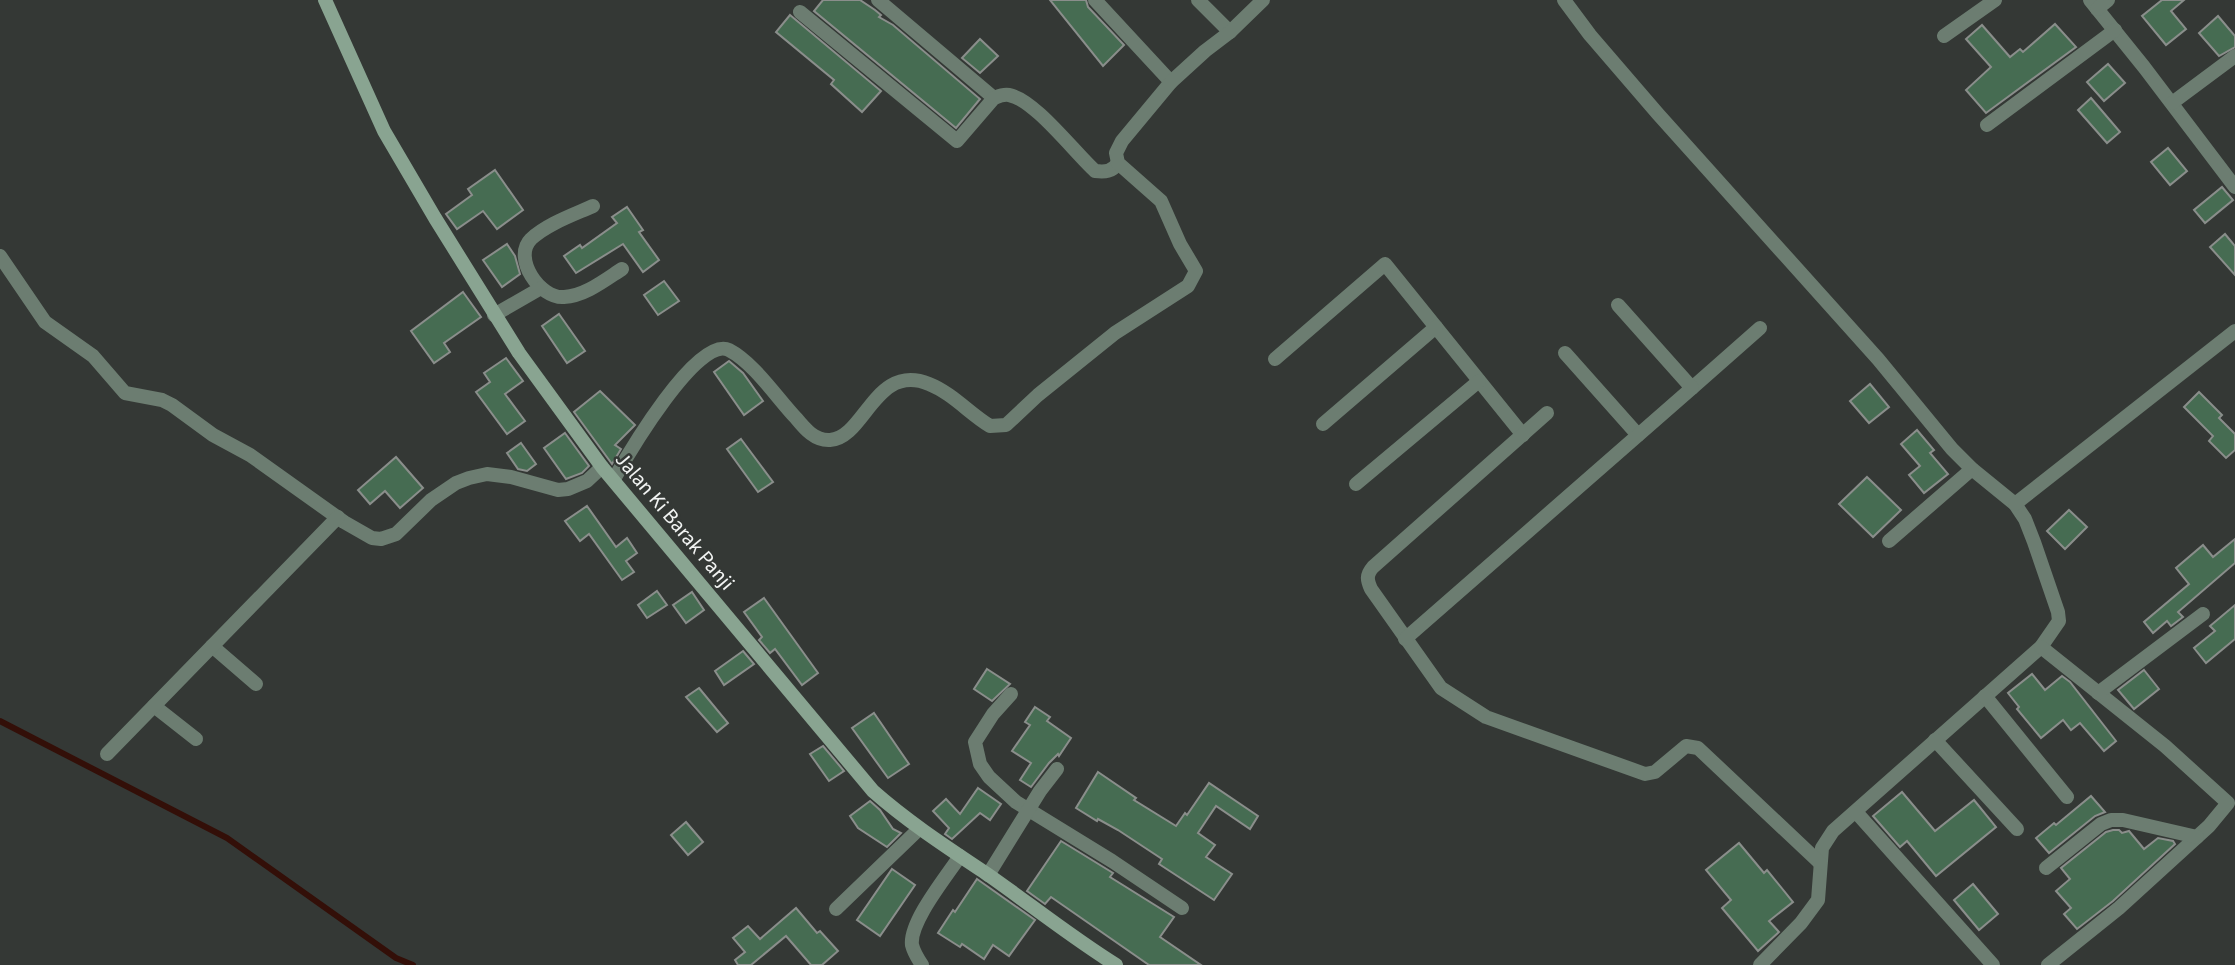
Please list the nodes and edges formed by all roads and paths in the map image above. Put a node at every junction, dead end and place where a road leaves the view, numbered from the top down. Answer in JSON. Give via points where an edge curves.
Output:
{"nodes":[{"id":1,"x":325,"y":0,"type":"edge"},
{"id":2,"x":878,"y":0,"type":"edge"},
{"id":3,"x":1095,"y":0,"type":"edge"},
{"id":4,"x":1198,"y":0,"type":"edge"},
{"id":5,"x":1263,"y":0,"type":"edge"},
{"id":6,"x":1564,"y":0,"type":"edge"},
{"id":7,"x":1995,"y":0,"type":"edge"},
{"id":8,"x":2098,"y":3,"type":"edge"},
{"id":9,"x":800,"y":12,"type":"dead end"},
{"id":10,"x":2115,"y":30,"type":"junction"},
{"id":11,"x":1230,"y":32,"type":"junction"},
{"id":12,"x":1944,"y":36,"type":"dead end"},
{"id":13,"x":2235,"y":56,"type":"edge"},
{"id":14,"x":1171,"y":82,"type":"junction"},
{"id":15,"x":994,"y":99,"type":"junction"},
{"id":16,"x":2172,"y":103,"type":"junction"},
{"id":17,"x":1987,"y":124,"type":"dead end"},
{"id":18,"x":1118,"y":163,"type":"junction"},
{"id":19,"x":2235,"y":187,"type":"edge"},
{"id":20,"x":593,"y":206,"type":"dead end"},
{"id":21,"x":0,"y":256,"type":"edge"},
{"id":22,"x":622,"y":269,"type":"dead end"},
{"id":23,"x":541,"y":288,"type":"junction"},
{"id":24,"x":1618,"y":305,"type":"dead end"},
{"id":25,"x":494,"y":315,"type":"junction"},
{"id":26,"x":1436,"y":327,"type":"junction"},
{"id":27,"x":1760,"y":328,"type":"dead end"},
{"id":28,"x":2235,"y":331,"type":"edge"},
{"id":29,"x":1565,"y":353,"type":"dead end"},
{"id":30,"x":1275,"y":359,"type":"dead end"},
{"id":31,"x":1479,"y":381,"type":"junction"},
{"id":32,"x":1692,"y":388,"type":"junction"},
{"id":33,"x":1547,"y":413,"type":"dead end"},
{"id":34,"x":1323,"y":424,"type":"dead end"},
{"id":35,"x":1523,"y":435,"type":"junction"},
{"id":36,"x":1638,"y":435,"type":"junction"},
{"id":37,"x":602,"y":467,"type":"junction"},
{"id":38,"x":1972,"y":469,"type":"junction"},
{"id":39,"x":614,"y":479,"type":"junction"},
{"id":40,"x":1356,"y":484,"type":"dead end"},
{"id":41,"x":2015,"y":504,"type":"junction"},
{"id":42,"x":338,"y":517,"type":"junction"},
{"id":43,"x":1888,"y":541,"type":"dead end"},
{"id":44,"x":2203,"y":614,"type":"dead end"},
{"id":45,"x":1405,"y":639,"type":"junction"},
{"id":46,"x":212,"y":646,"type":"junction"},
{"id":47,"x":2041,"y":647,"type":"junction"},
{"id":48,"x":256,"y":684,"type":"dead end"},
{"id":49,"x":2098,"y":693,"type":"junction"},
{"id":50,"x":1011,"y":694,"type":"dead end"},
{"id":51,"x":1985,"y":696,"type":"junction"},
{"id":52,"x":154,"y":706,"type":"junction"},
{"id":53,"x":196,"y":739,"type":"dead end"},
{"id":54,"x":1935,"y":740,"type":"junction"},
{"id":55,"x":107,"y":754,"type":"dead end"},
{"id":56,"x":1057,"y":769,"type":"dead end"},
{"id":57,"x":2067,"y":797,"type":"dead end"},
{"id":58,"x":2232,"y":806,"type":"edge"},
{"id":59,"x":1028,"y":811,"type":"junction"},
{"id":60,"x":1856,"y":812,"type":"junction"},
{"id":61,"x":919,"y":829,"type":"junction"},
{"id":62,"x":2017,"y":829,"type":"dead end"},
{"id":63,"x":2197,"y":837,"type":"junction"},
{"id":64,"x":960,"y":856,"type":"junction"},
{"id":65,"x":1820,"y":863,"type":"junction"},
{"id":66,"x":2046,"y":868,"type":"dead end"},
{"id":67,"x":988,"y":875,"type":"junction"},
{"id":68,"x":1182,"y":908,"type":"dead end"},
{"id":69,"x":836,"y":909,"type":"dead end"},
{"id":70,"x":922,"y":965,"type":"edge"},
{"id":71,"x":1116,"y":965,"type":"edge"},
{"id":72,"x":1760,"y":965,"type":"edge"},
{"id":73,"x":1993,"y":965,"type":"edge"},
{"id":74,"x":2049,"y":965,"type":"edge"}],
"edges":[{"from":1,"to":25,"type":"street","name":"Jalan Ki Barak Panji","via":[[384,131]]},
{"from":2,"to":15,"type":"street"},
{"from":3,"to":14,"type":"street"},
{"from":4,"to":11,"type":"street"},
{"from":5,"to":11,"type":"street"},
{"from":6,"to":38,"type":"street","via":[[1658,114]]},
{"from":7,"to":12,"type":"street"},
{"from":8,"to":10,"type":"street"},
{"from":9,"to":15,"type":"street","via":[[957,141]]},
{"from":10,"to":16,"type":"street"},
{"from":10,"to":17,"type":"street"},
{"from":11,"to":14,"type":"street"},
{"from":13,"to":16,"type":"street"},
{"from":14,"to":18,"type":"street","via":[[1122,141],[1116,153]]},
{"from":15,"to":18,"type":"street","via":[[1012,95],[1025,103],[1096,171],[1106,172]]},
{"from":16,"to":19,"type":"street"},
{"from":18,"to":39,"type":"street","via":[[1161,201],[1196,271],[1194,278],[1178,294],[1115,333],[1006,425],[990,426],[930,385],[913,380],[878,396],[837,439],[818,438],[747,364],[718,348],[665,399]]},
{"from":20,"to":23,"type":"street","via":[[544,230],[524,249]]},
{"from":21,"to":42,"type":"street","via":[[46,322],[93,356],[125,393],[172,405]]},
{"from":22,"to":23,"type":"street","via":[[563,298]]},
{"from":23,"to":25,"type":"street"},
{"from":24,"to":32,"type":"street"},
{"from":25,"to":37,"type":"street","name":"Jalan Ki Barak Panji"},
{"from":26,"to":30,"type":"street","via":[[1385,264]]},
{"from":26,"to":31,"type":"street"},
{"from":26,"to":34,"type":"street"},
{"from":27,"to":32,"type":"street"},
{"from":28,"to":41,"type":"street"},
{"from":29,"to":36,"type":"street"},
{"from":31,"to":35,"type":"street"},
{"from":31,"to":40,"type":"street"},
{"from":32,"to":36,"type":"street"},
{"from":33,"to":35,"type":"street"},
{"from":35,"to":45,"type":"street","via":[[1368,572],[1371,589]]},
{"from":36,"to":45,"type":"street"},
{"from":37,"to":39,"type":"street","name":"Jalan Ki Barak Panji"},
{"from":37,"to":42,"type":"street","via":[[587,481],[558,490],[511,477],[487,474],[470,478],[430,500],[396,534],[381,540]]},
{"from":38,"to":41,"type":"street"},
{"from":38,"to":43,"type":"street"},
{"from":39,"to":61,"type":"street","name":"Jalan Ki Barak Panji","via":[[863,780]]},
{"from":41,"to":47,"type":"street","via":[[2025,519],[2058,612],[2059,621]]},
{"from":42,"to":46,"type":"street"},
{"from":44,"to":49,"type":"street"},
{"from":45,"to":65,"type":"street","via":[[1434,681],[1480,714],[1645,774],[1655,772],[1686,747],[1698,748]]},
{"from":46,"to":48,"type":"street"},
{"from":46,"to":52,"type":"street"},
{"from":47,"to":49,"type":"street"},
{"from":47,"to":51,"type":"street"},
{"from":49,"to":58,"type":"street"},
{"from":50,"to":59,"type":"street","via":[[975,743],[976,753],[989,777]]},
{"from":51,"to":54,"type":"street"},
{"from":51,"to":57,"type":"street"},
{"from":52,"to":53,"type":"street"},
{"from":52,"to":55,"type":"street"},
{"from":54,"to":60,"type":"street"},
{"from":54,"to":62,"type":"street"},
{"from":56,"to":59,"type":"street"},
{"from":58,"to":63,"type":"street"},
{"from":59,"to":67,"type":"street"},
{"from":59,"to":68,"type":"street"},
{"from":60,"to":65,"type":"street","via":[[1833,831],[1822,848]]},
{"from":60,"to":73,"type":"street"},
{"from":61,"to":64,"type":"street","name":"Jalan Ki Barak Panji"},
{"from":61,"to":69,"type":"street"},
{"from":63,"to":66,"type":"street","via":[[2112,820]]},
{"from":63,"to":74,"type":"street"},
{"from":64,"to":67,"type":"street","name":"Jalan Ki Barak Panji"},
{"from":64,"to":70,"type":"street","via":[[916,923],[912,942]]},
{"from":65,"to":72,"type":"street","via":[[1818,900]]},
{"from":67,"to":71,"type":"street","name":"Jalan Ki Barak Panji"}]}
